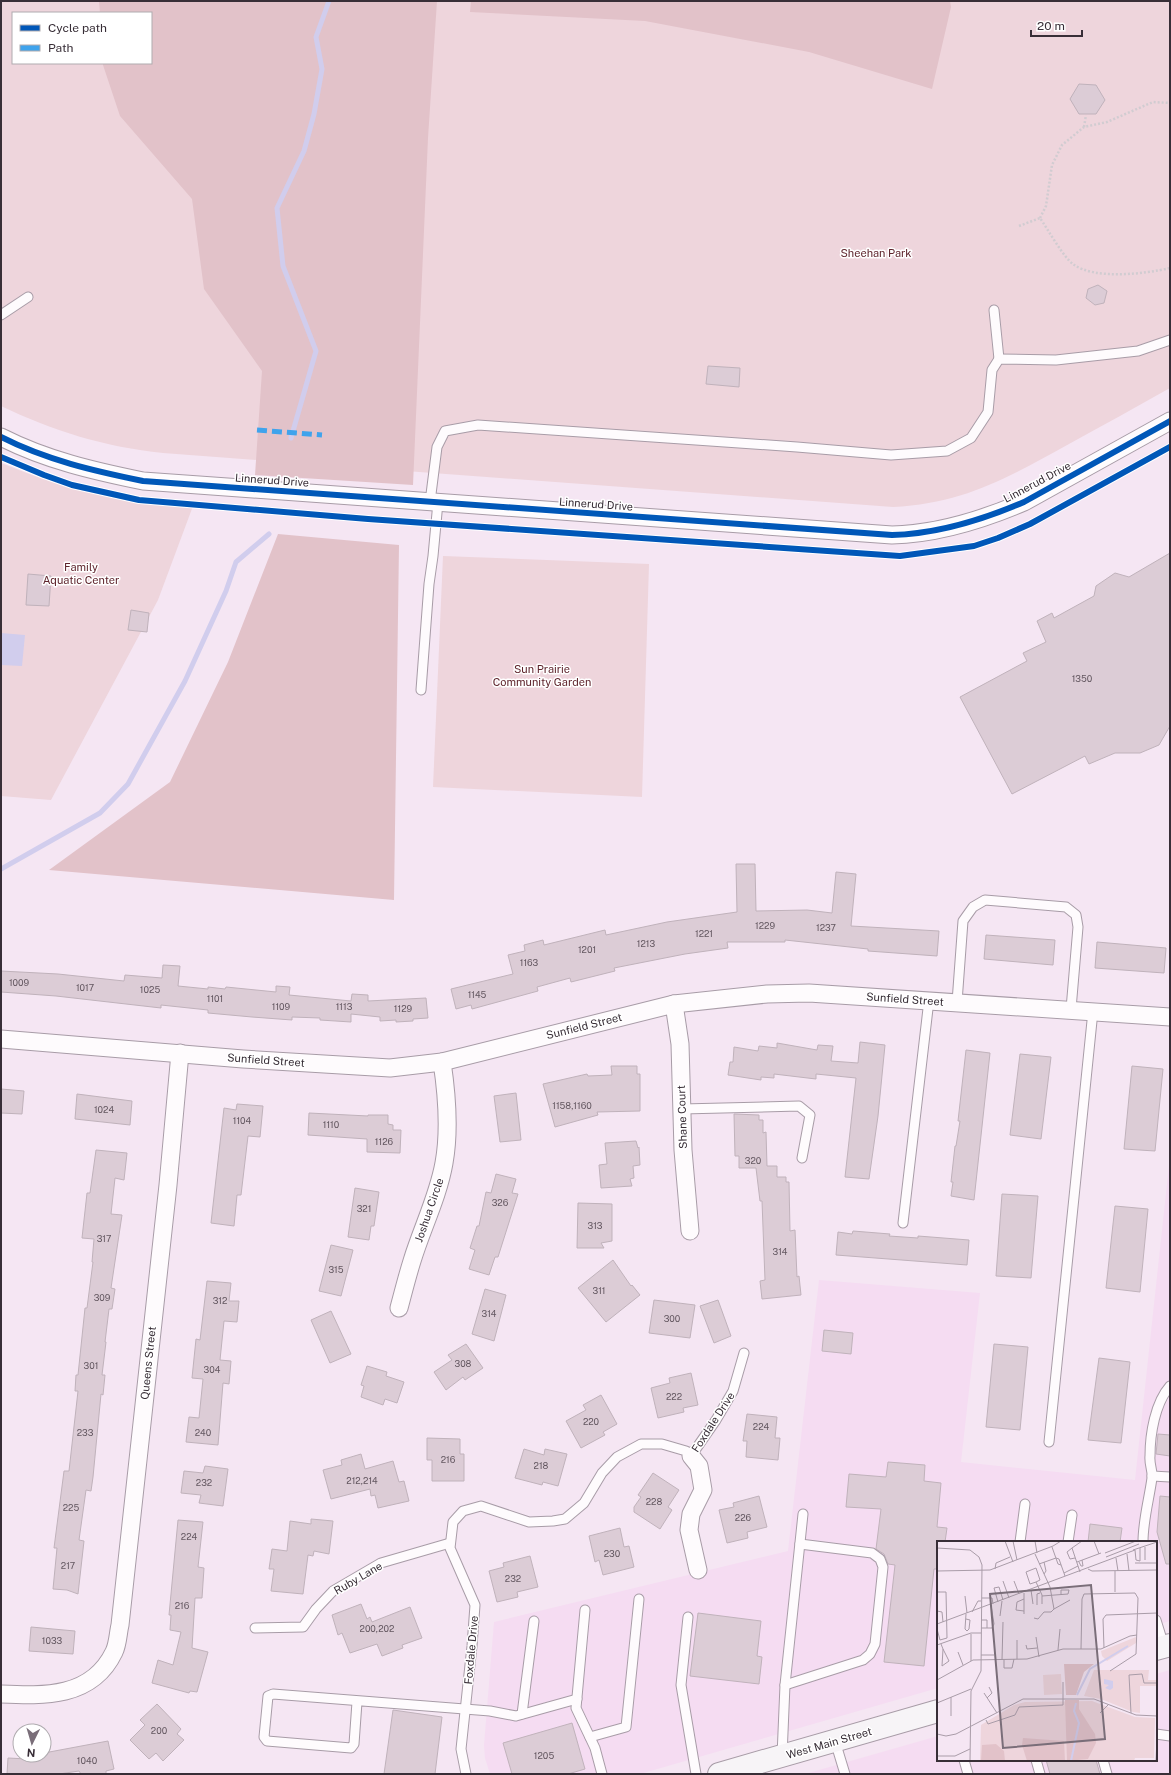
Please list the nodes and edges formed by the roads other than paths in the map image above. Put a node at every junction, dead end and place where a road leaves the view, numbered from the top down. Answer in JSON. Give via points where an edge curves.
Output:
{"nodes":[{"id":1,"x":28,"y":296,"type":"dead end"},
{"id":2,"x":994,"y":310,"type":"dead end"},
{"id":3,"x":1,"y":315,"type":"edge"},
{"id":4,"x":1170,"y":340,"type":"edge"},
{"id":5,"x":999,"y":359,"type":"junction"},
{"id":6,"x":1170,"y":420,"type":"edge"},
{"id":7,"x":1,"y":437,"type":"edge"},
{"id":8,"x":434,"y":502,"type":"junction"},
{"id":9,"x":421,"y":690,"type":"dead end"},
{"id":10,"x":929,"y":1000,"type":"junction"},
{"id":11,"x":957,"y":1002,"type":"junction"},
{"id":12,"x":674,"y":1004,"type":"junction"},
{"id":13,"x":1071,"y":1009,"type":"junction"},
{"id":14,"x":1093,"y":1011,"type":"junction"},
{"id":15,"x":1170,"y":1017,"type":"edge"},
{"id":16,"x":1,"y":1039,"type":"edge"},
{"id":17,"x":180,"y":1053,"type":"junction"},
{"id":18,"x":442,"y":1062,"type":"junction"},
{"id":19,"x":682,"y":1109,"type":"junction"},
{"id":20,"x":802,"y":1158,"type":"dead end"},
{"id":21,"x":903,"y":1223,"type":"dead end"},
{"id":22,"x":690,"y":1231,"type":"dead end"},
{"id":23,"x":399,"y":1308,"type":"dead end"},
{"id":24,"x":744,"y":1353,"type":"dead end"},
{"id":25,"x":1170,"y":1386,"type":"edge"},
{"id":26,"x":1049,"y":1442,"type":"dead end"},
{"id":27,"x":690,"y":1456,"type":"junction"},
{"id":28,"x":1152,"y":1476,"type":"junction"},
{"id":29,"x":1170,"y":1477,"type":"edge"},
{"id":30,"x":1025,"y":1504,"type":"dead end"},
{"id":31,"x":803,"y":1514,"type":"dead end"},
{"id":32,"x":1072,"y":1515,"type":"dead end"},
{"id":33,"x":1020,"y":1541,"type":"edge"},
{"id":34,"x":1068,"y":1541,"type":"edge"},
{"id":35,"x":1142,"y":1541,"type":"edge"},
{"id":36,"x":450,"y":1543,"type":"junction"},
{"id":37,"x":800,"y":1544,"type":"junction"},
{"id":38,"x":698,"y":1570,"type":"dead end"},
{"id":39,"x":639,"y":1599,"type":"dead end"},
{"id":40,"x":585,"y":1610,"type":"dead end"},
{"id":41,"x":688,"y":1617,"type":"dead end"},
{"id":42,"x":534,"y":1620,"type":"dead end"},
{"id":43,"x":1157,"y":1624,"type":"edge"},
{"id":44,"x":254,"y":1628,"type":"dead end"},
{"id":45,"x":1163,"y":1647,"type":"edge"},
{"id":46,"x":785,"y":1686,"type":"junction"},
{"id":47,"x":1,"y":1694,"type":"edge"},
{"id":48,"x":577,"y":1699,"type":"junction"},
{"id":49,"x":357,"y":1702,"type":"junction"},
{"id":50,"x":464,"y":1710,"type":"junction"},
{"id":51,"x":937,"y":1711,"type":"edge"},
{"id":52,"x":522,"y":1714,"type":"junction"},
{"id":53,"x":1157,"y":1734,"type":"edge"},
{"id":54,"x":1170,"y":1736,"type":"edge"},
{"id":55,"x":590,"y":1737,"type":"junction"},
{"id":56,"x":835,"y":1741,"type":"junction"},
{"id":57,"x":782,"y":1756,"type":"junction"},
{"id":58,"x":964,"y":1761,"type":"edge"},
{"id":59,"x":1036,"y":1761,"type":"edge"},
{"id":60,"x":1103,"y":1761,"type":"edge"},
{"id":61,"x":466,"y":1774,"type":"edge"},
{"id":62,"x":602,"y":1774,"type":"edge"},
{"id":63,"x":696,"y":1774,"type":"edge"},
{"id":64,"x":719,"y":1774,"type":"edge"},
{"id":65,"x":845,"y":1774,"type":"edge"},
{"id":66,"x":968,"y":1774,"type":"edge"},
{"id":67,"x":1040,"y":1774,"type":"edge"},
{"id":68,"x":1107,"y":1774,"type":"edge"}],
"edges":[{"from":1,"to":3,"type":"lane"},
{"from":2,"to":5,"type":"lane"},
{"from":4,"to":5,"type":"lane","via":[[1138,351],[1056,360]]},
{"from":5,"to":8,"type":"lane","via":[[992,370],[988,412],[971,438],[947,451],[891,455],[478,425],[445,431],[437,447]]},
{"from":6,"to":8,"type":"street","name":"Linnerud Drive","via":[[1024,502],[971,522],[906,535]]},
{"from":7,"to":8,"type":"street","name":"Linnerud Drive","via":[[84,469],[143,481]]},
{"from":8,"to":9,"type":"lane","via":[[434,556],[429,584]]},
{"from":10,"to":11,"type":"street","name":"Sunfield Street"},
{"from":10,"to":12,"type":"street","name":"Sunfield Street","via":[[809,993],[767,994]]},
{"from":10,"to":21,"type":"lane"},
{"from":11,"to":13,"type":"street","name":"Sunfield Street"},
{"from":11,"to":13,"type":"lane","via":[[963,921],[973,907],[985,900],[1066,907],[1076,915],[1078,927]]},
{"from":12,"to":18,"type":"street","name":"Sunfield Street"},
{"from":12,"to":19,"type":"street","name":"Shane Court","via":[[680,1044]]},
{"from":13,"to":14,"type":"street","name":"Sunfield Street"},
{"from":14,"to":15,"type":"street","name":"Sunfield Street"},
{"from":14,"to":26,"type":"lane"},
{"from":16,"to":17,"type":"street","name":"Sunfield Street"},
{"from":17,"to":18,"type":"street","name":"Sunfield Street","via":[[390,1068]]},
{"from":17,"to":47,"type":"street","name":"Queens Street","via":[[167,1193],[115,1652],[88,1683],[77,1688],[53,1694]]},
{"from":18,"to":23,"type":"street","name":"Joshua Circle","via":[[446,1090],[447,1141],[444,1162],[438,1190],[412,1261]]},
{"from":19,"to":20,"type":"lane","via":[[799,1106],[810,1115]]},
{"from":19,"to":22,"type":"street","name":"Shane Court"},
{"from":24,"to":27,"type":"lane","name":"Foxdale Drive","via":[[733,1391]]},
{"from":25,"to":28,"type":"lane","via":[[1162,1398],[1152,1430],[1149,1457]]},
{"from":27,"to":36,"type":"lane","name":"Foxdale Drive","via":[[686,1451],[662,1444],[641,1444],[618,1457],[602,1473],[584,1503],[565,1519],[529,1522],[481,1506],[463,1511],[453,1522]]},
{"from":27,"to":38,"type":"street","via":[[699,1466],[704,1490],[691,1514],[690,1530]]},
{"from":28,"to":29,"type":"lane"},
{"from":28,"to":35,"type":"lane"},
{"from":30,"to":33,"type":"lane"},
{"from":31,"to":37,"type":"lane"},
{"from":32,"to":34,"type":"lane"},
{"from":36,"to":44,"type":"lane","name":"Ruby Lane","via":[[381,1563],[333,1591],[303,1627]]},
{"from":36,"to":50,"type":"lane","name":"Foxdale Drive","via":[[475,1605]]},
{"from":37,"to":46,"type":"lane"},
{"from":37,"to":46,"type":"lane","via":[[872,1553],[880,1559],[883,1568],[874,1644],[870,1654],[863,1660]]},
{"from":39,"to":55,"type":"lane","via":[[626,1727]]},
{"from":40,"to":48,"type":"lane"},
{"from":41,"to":63,"type":"lane","via":[[681,1685]]},
{"from":42,"to":52,"type":"lane"},
{"from":43,"to":45,"type":"lane"},
{"from":46,"to":57,"type":"lane"},
{"from":48,"to":52,"type":"lane"},
{"from":48,"to":55,"type":"lane","via":[[576,1708]]},
{"from":49,"to":49,"type":"lane","via":[[273,1694],[268,1696],[266,1704],[264,1737],[267,1741],[351,1748],[354,1744]]},
{"from":49,"to":50,"type":"lane"},
{"from":50,"to":52,"type":"lane","via":[[516,1716]]},
{"from":50,"to":61,"type":"lane","name":"Foxdale Drive","via":[[461,1750]]},
{"from":51,"to":56,"type":"main road","name":"West Main Street"},
{"from":53,"to":54,"type":"lane"},
{"from":55,"to":62,"type":"lane"},
{"from":56,"to":57,"type":"main road","name":"West Main Street"},
{"from":56,"to":65,"type":"lane"},
{"from":57,"to":64,"type":"main road","name":"West Main Street"},
{"from":58,"to":66,"type":"lane"},
{"from":59,"to":67,"type":"lane"},
{"from":60,"to":68,"type":"lane"}]}
